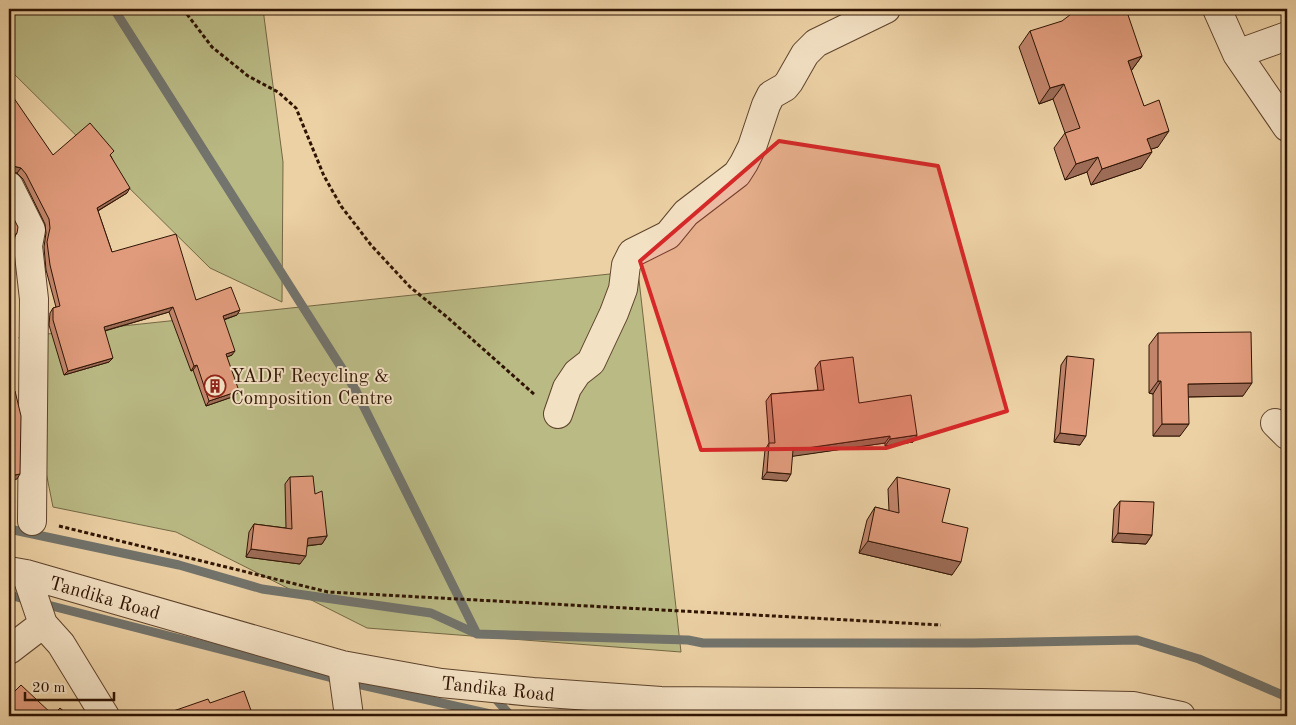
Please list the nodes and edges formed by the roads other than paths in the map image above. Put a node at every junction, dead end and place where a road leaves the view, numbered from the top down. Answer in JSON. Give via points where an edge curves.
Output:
{"nodes":[{"id":1,"x":886,"y":9,"type":"edge"},
{"id":2,"x":1217,"y":9,"type":"edge"},
{"id":3,"x":1287,"y":36,"type":"edge"},
{"id":4,"x":1237,"y":54,"type":"junction"},
{"id":5,"x":1287,"y":127,"type":"edge"},
{"id":6,"x":9,"y":186,"type":"edge"},
{"id":7,"x":558,"y":414,"type":"road end"},
{"id":8,"x":32,"y":521,"type":"road end"},
{"id":9,"x":18,"y":572,"type":"edge"},
{"id":10,"x":43,"y":624,"type":"junction"},
{"id":11,"x":9,"y":650,"type":"edge"},
{"id":12,"x":342,"y":665,"type":"junction"},
{"id":13,"x":105,"y":716,"type":"edge"},
{"id":14,"x":349,"y":716,"type":"edge"},
{"id":15,"x":1181,"y":716,"type":"edge"}],
"edges":[{"from":1,"to":7,"type":"street","via":[[809,49],[785,87],[770,95],[752,147],[737,174],[686,214],[668,235],[632,253],[626,265],[624,289],[614,313],[591,362],[577,373],[567,388]]},
{"from":2,"to":4,"type":"street"},
{"from":3,"to":4,"type":"street"},
{"from":4,"to":5,"type":"street"},
{"from":6,"to":8,"type":"street","via":[[31,230],[28,246],[34,299]]},
{"from":9,"to":10,"type":"street"},
{"from":9,"to":12,"type":"street","name":"Tandika Road"},
{"from":10,"to":11,"type":"street"},
{"from":10,"to":13,"type":"street","via":[[61,644]]},
{"from":12,"to":14,"type":"street"},
{"from":12,"to":15,"type":"street","name":"Tandika Road","via":[[442,683],[661,701],[1133,706]]}]}
